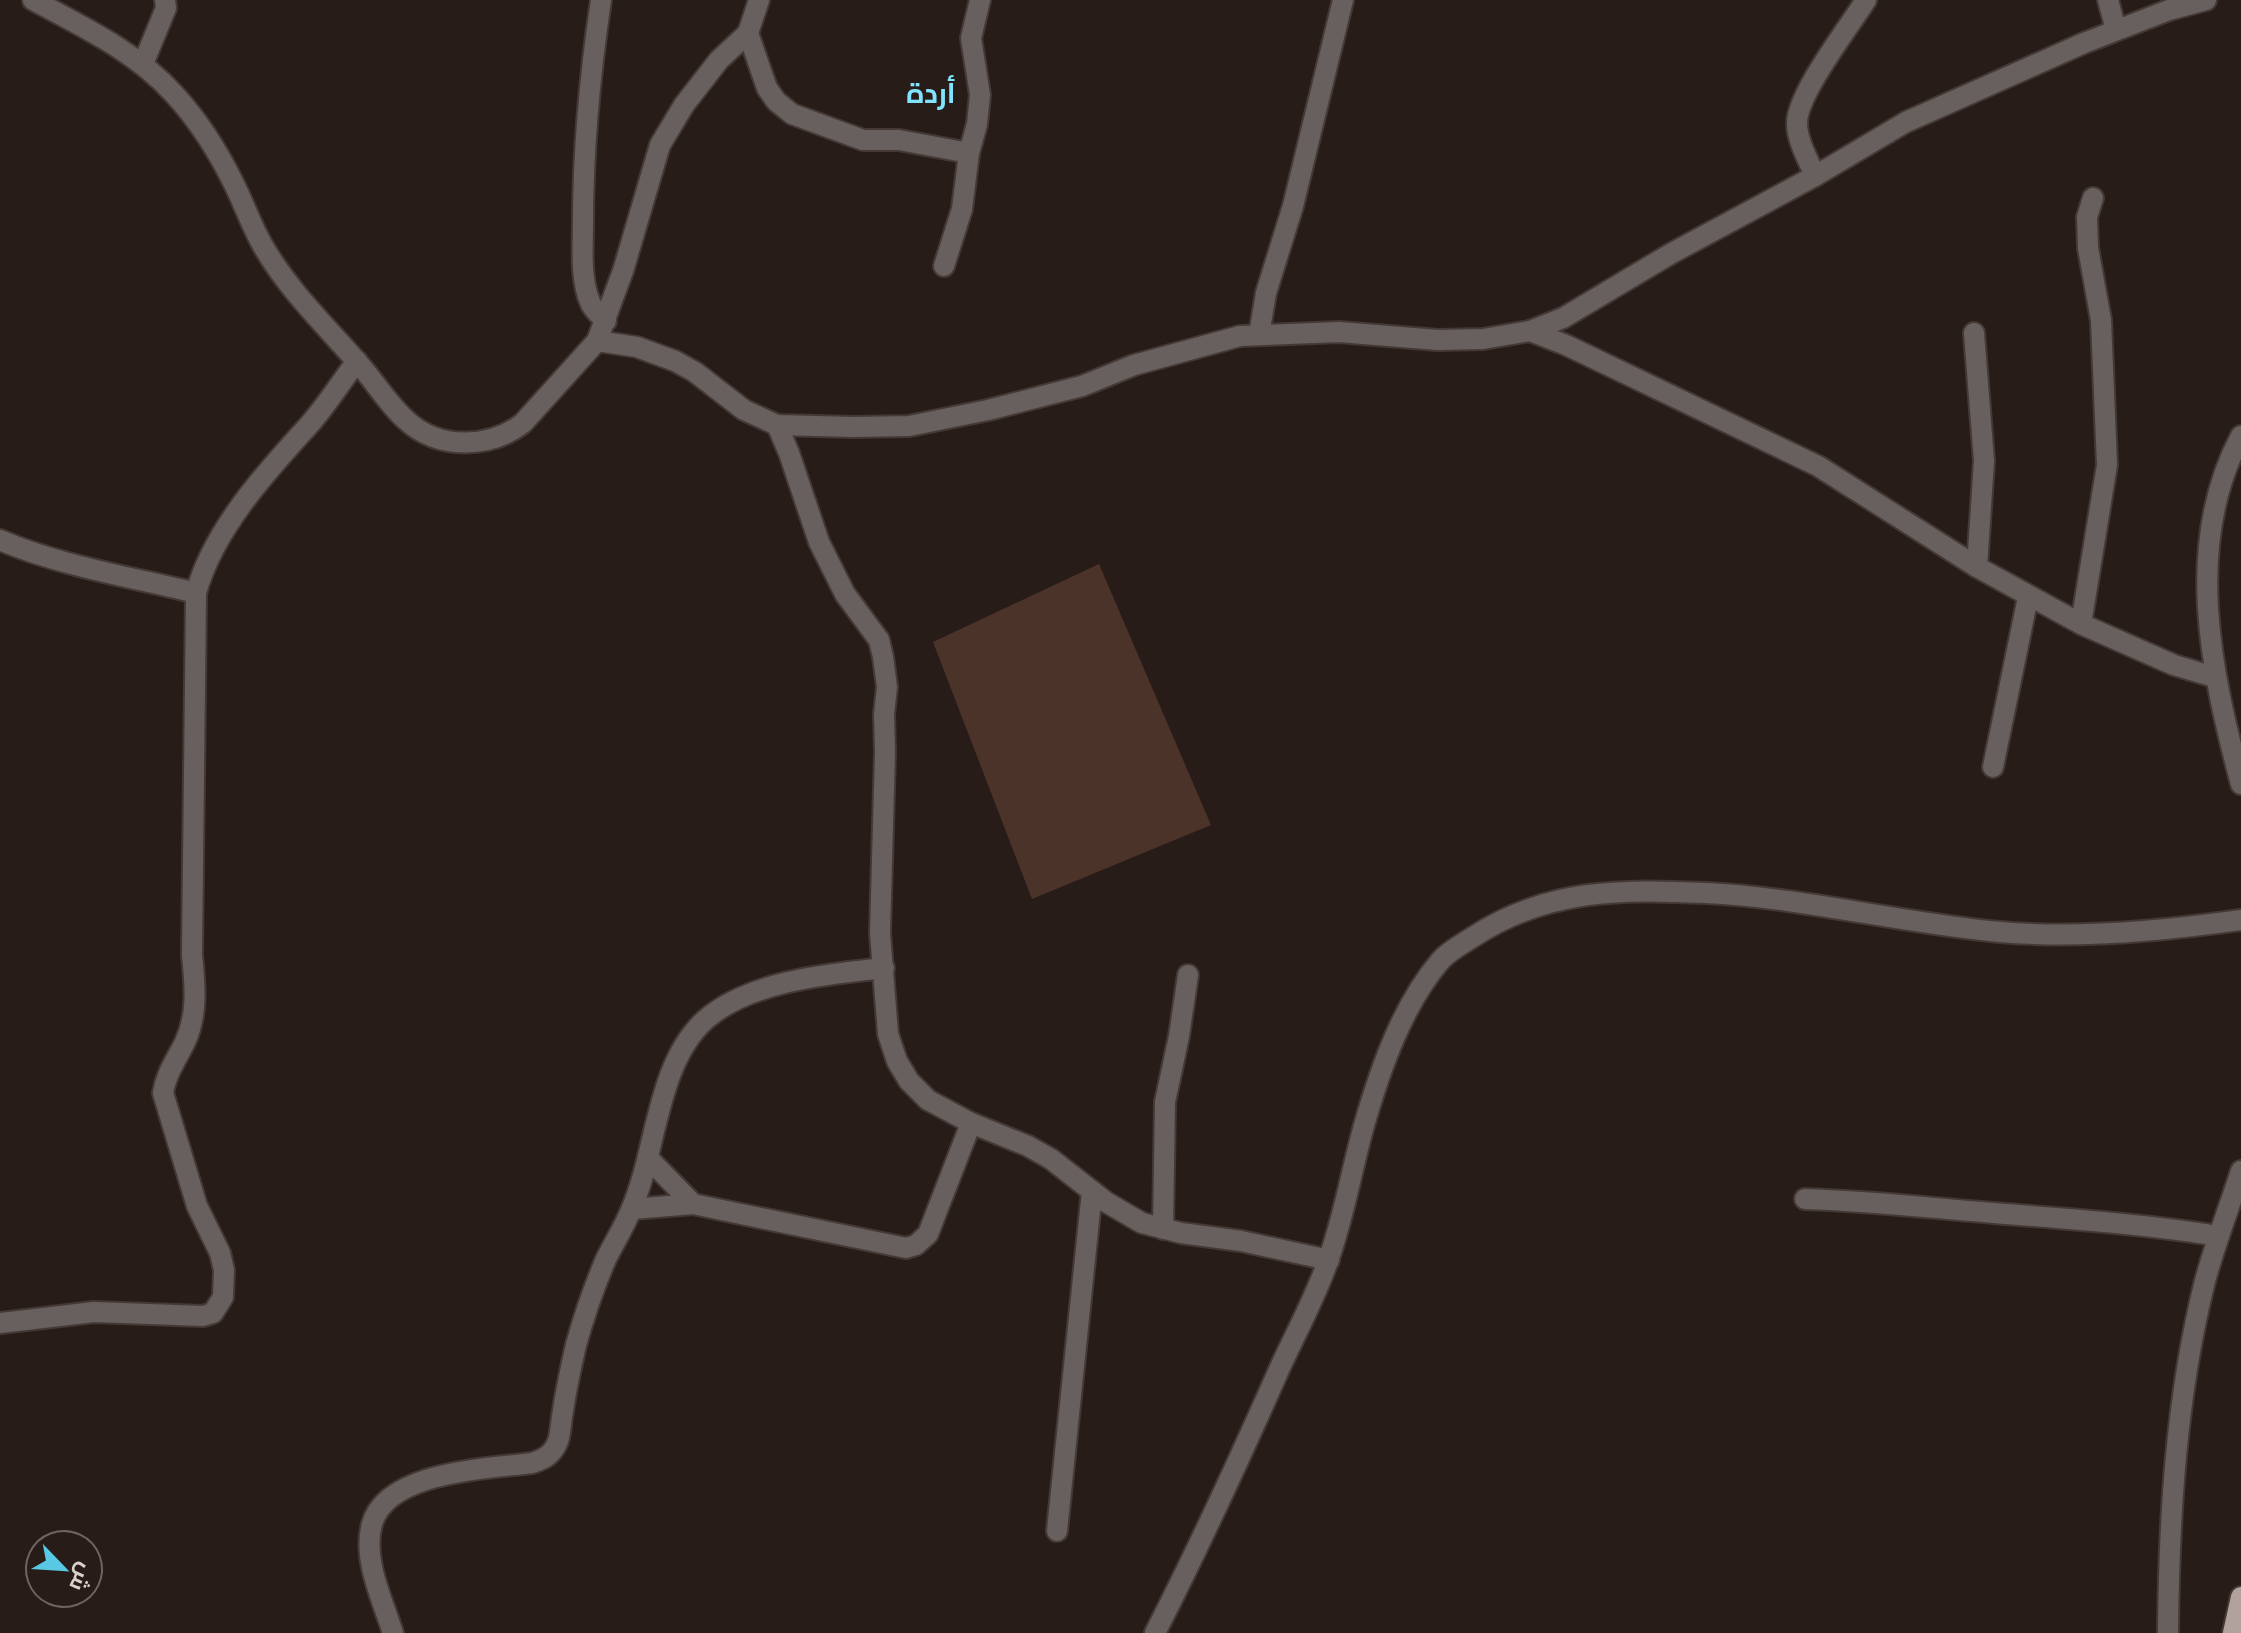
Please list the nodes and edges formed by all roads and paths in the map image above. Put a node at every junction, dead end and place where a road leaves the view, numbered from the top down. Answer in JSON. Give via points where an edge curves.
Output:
{"nodes":[{"id":1,"x":33,"y":0,"type":"edge"},
{"id":2,"x":165,"y":0,"type":"edge"},
{"id":3,"x":601,"y":0,"type":"edge"},
{"id":4,"x":759,"y":0,"type":"edge"},
{"id":5,"x":774,"y":0,"type":"edge"},
{"id":6,"x":980,"y":0,"type":"edge"},
{"id":7,"x":1343,"y":0,"type":"edge"},
{"id":8,"x":1866,"y":0,"type":"edge"},
{"id":9,"x":2108,"y":0,"type":"edge"},
{"id":10,"x":2206,"y":0,"type":"edge"},
{"id":11,"x":750,"y":28,"type":"junction"},
{"id":12,"x":2116,"y":30,"type":"junction"},
{"id":13,"x":143,"y":64,"type":"junction"},
{"id":14,"x":969,"y":153,"type":"junction"},
{"id":15,"x":1815,"y":176,"type":"junction"},
{"id":16,"x":2093,"y":198,"type":"dead end"},
{"id":17,"x":944,"y":266,"type":"dead end"},
{"id":18,"x":606,"y":321,"type":"junction"},
{"id":19,"x":1530,"y":331,"type":"junction"},
{"id":20,"x":1974,"y":333,"type":"dead end"},
{"id":21,"x":1259,"y":335,"type":"junction"},
{"id":22,"x":597,"y":341,"type":"junction"},
{"id":23,"x":357,"y":361,"type":"junction"},
{"id":24,"x":777,"y":425,"type":"junction"},
{"id":25,"x":2241,"y":436,"type":"edge"},
{"id":26,"x":0,"y":540,"type":"edge"},
{"id":27,"x":1977,"y":567,"type":"junction"},
{"id":28,"x":196,"y":593,"type":"junction"},
{"id":29,"x":2028,"y":597,"type":"junction"},
{"id":30,"x":2081,"y":624,"type":"junction"},
{"id":31,"x":2214,"y":677,"type":"junction"},
{"id":32,"x":1993,"y":767,"type":"dead end"},
{"id":33,"x":2241,"y":784,"type":"edge"},
{"id":34,"x":2241,"y":920,"type":"edge"},
{"id":35,"x":884,"y":968,"type":"junction"},
{"id":36,"x":1188,"y":975,"type":"dead end"},
{"id":37,"x":971,"y":1123,"type":"junction"},
{"id":38,"x":648,"y":1158,"type":"junction"},
{"id":39,"x":2241,"y":1171,"type":"edge"},
{"id":40,"x":1092,"y":1191,"type":"junction"},
{"id":41,"x":1805,"y":1199,"type":"dead end"},
{"id":42,"x":693,"y":1204,"type":"junction"},
{"id":43,"x":632,"y":1209,"type":"junction"},
{"id":44,"x":1163,"y":1229,"type":"junction"},
{"id":45,"x":2219,"y":1236,"type":"junction"},
{"id":46,"x":1329,"y":1260,"type":"junction"},
{"id":47,"x":0,"y":1323,"type":"edge"},
{"id":48,"x":1057,"y":1531,"type":"dead end"},
{"id":49,"x":2241,"y":1597,"type":"edge"},
{"id":50,"x":393,"y":1633,"type":"edge"},
{"id":51,"x":1155,"y":1633,"type":"edge"},
{"id":52,"x":2168,"y":1633,"type":"edge"},
{"id":53,"x":2233,"y":1633,"type":"edge"}],
"edges":[{"from":1,"to":13,"type":"street"},
{"from":2,"to":13,"type":"street"},
{"from":3,"to":18,"type":"street","via":[[588,98],[583,257],[589,301]]},
{"from":4,"to":11,"type":"street"},
{"from":5,"to":11,"type":"street"},
{"from":6,"to":14,"type":"street","via":[[971,38],[980,95]]},
{"from":7,"to":21,"type":"street"},
{"from":8,"to":15,"type":"street","via":[[1798,111],[1799,137]]},
{"from":9,"to":12,"type":"street"},
{"from":10,"to":12,"type":"street"},
{"from":11,"to":14,"type":"street","via":[[767,88],[792,114],[863,140],[899,140]]},
{"from":11,"to":18,"type":"street","via":[[684,105],[660,145]]},
{"from":12,"to":15,"type":"street","via":[[1906,122]]},
{"from":13,"to":23,"type":"street","via":[[175,94],[218,153],[280,272]]},
{"from":14,"to":17,"type":"street","via":[[962,209]]},
{"from":15,"to":19,"type":"street","via":[[1563,318]]},
{"from":16,"to":30,"type":"street","via":[[2087,217],[2088,248],[2101,320],[2107,465]]},
{"from":18,"to":22,"type":"street"},
{"from":19,"to":21,"type":"street","via":[[1438,340],[1339,332]]},
{"from":19,"to":27,"type":"street","via":[[1818,466]]},
{"from":20,"to":27,"type":"street","via":[[1984,461]]},
{"from":21,"to":24,"type":"street","via":[[1215,341],[1035,399],[909,426]]},
{"from":22,"to":23,"type":"street","via":[[523,423],[494,440],[475,443],[418,430]]},
{"from":22,"to":24,"type":"street","via":[[637,347],[675,361],[744,410]]},
{"from":23,"to":28,"type":"street","via":[[215,545]]},
{"from":24,"to":35,"type":"street","via":[[819,542],[845,594],[879,640],[883,657]]},
{"from":25,"to":31,"type":"street","via":[[2218,497],[2210,548],[2207,616]]},
{"from":26,"to":28,"type":"street"},
{"from":27,"to":29,"type":"street"},
{"from":28,"to":47,"type":"street","via":[[194,998],[190,1027],[163,1093],[197,1206],[220,1253],[226,1282],[223,1297],[213,1313],[203,1316],[94,1312]]},
{"from":29,"to":30,"type":"street"},
{"from":29,"to":32,"type":"street"},
{"from":30,"to":31,"type":"street"},
{"from":31,"to":33,"type":"street"},
{"from":34,"to":46,"type":"street","via":[[2104,933],[2004,932],[1809,902],[1704,893],[1612,893],[1530,907],[1503,918],[1443,958],[1418,995],[1365,1120]]},
{"from":35,"to":37,"type":"street","via":[[888,1034],[903,1071],[928,1100]]},
{"from":35,"to":38,"type":"street","via":[[798,980],[721,1008],[688,1040],[671,1070]]},
{"from":36,"to":44,"type":"street","via":[[1165,1102]]},
{"from":37,"to":40,"type":"street","via":[[1028,1146]]},
{"from":37,"to":42,"type":"street","via":[[928,1234],[916,1245],[894,1247]]},
{"from":38,"to":42,"type":"street"},
{"from":38,"to":43,"type":"street"},
{"from":39,"to":45,"type":"street"},
{"from":40,"to":44,"type":"street","via":[[1125,1215]]},
{"from":40,"to":48,"type":"street"},
{"from":41,"to":45,"type":"street","via":[[2103,1220]]},
{"from":42,"to":43,"type":"street"},
{"from":43,"to":50,"type":"street","via":[[591,1298],[559,1439],[551,1454],[532,1463],[420,1481],[400,1490],[372,1523],[373,1570]]},
{"from":44,"to":46,"type":"street"},
{"from":45,"to":52,"type":"street","via":[[2195,1326],[2179,1424]]},
{"from":46,"to":51,"type":"street"},
{"from":49,"to":53,"type":"main road"}]}
